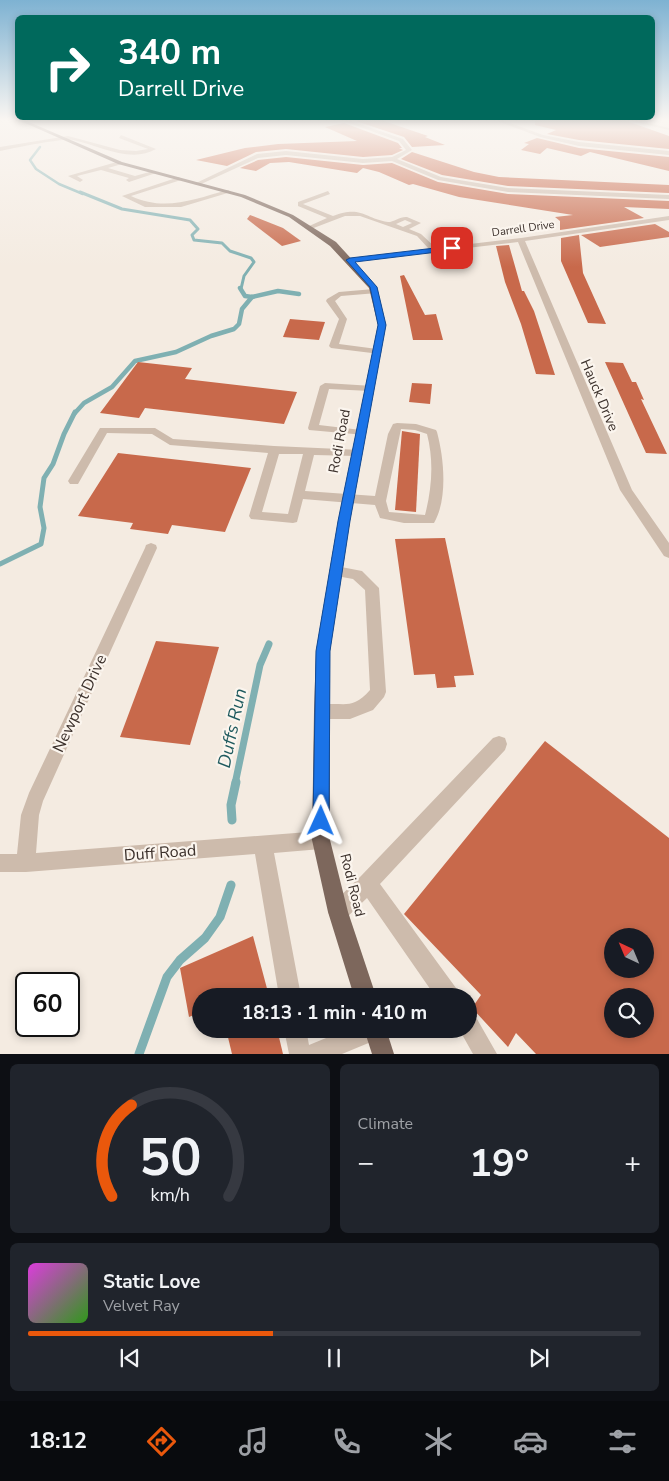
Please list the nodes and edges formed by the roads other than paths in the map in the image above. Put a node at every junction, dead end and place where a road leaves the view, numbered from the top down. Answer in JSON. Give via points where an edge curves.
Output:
{"nodes":[{"id":1,"x":102,"y":168,"type":"joint"},
{"id":2,"x":137,"y":168,"type":"edge"},
{"id":3,"x":231,"y":168,"type":"edge"},
{"id":4,"x":415,"y":168,"type":"edge"},
{"id":5,"x":153,"y":173,"type":"junction"},
{"id":6,"x":135,"y":178,"type":"junction"},
{"id":7,"x":80,"y":180,"type":"dead end"},
{"id":8,"x":179,"y":180,"type":"junction"},
{"id":9,"x":123,"y":182,"type":"dead end"},
{"id":10,"x":197,"y":184,"type":"junction"},
{"id":11,"x":228,"y":192,"type":"junction"},
{"id":12,"x":328,"y":194,"type":"dead end"},
{"id":13,"x":669,"y":197,"type":"edge"},
{"id":14,"x":669,"y":218,"type":"edge"},
{"id":15,"x":334,"y":219,"type":"junction"},
{"id":16,"x":391,"y":224,"type":"junction"},
{"id":17,"x":309,"y":228,"type":"junction"},
{"id":18,"x":404,"y":229,"type":"junction"},
{"id":19,"x":521,"y":240,"type":"junction"},
{"id":20,"x":434,"y":250,"type":"junction"},
{"id":21,"x":350,"y":260,"type":"junction"},
{"id":22,"x":374,"y":291,"type":"junction"},
{"id":23,"x":377,"y":352,"type":"junction"},
{"id":24,"x":370,"y":388,"type":"junction"},
{"id":25,"x":361,"y":434,"type":"junction"},
{"id":26,"x":274,"y":450,"type":"junction"},
{"id":27,"x":308,"y":451,"type":"junction"},
{"id":28,"x":358,"y":452,"type":"junction"},
{"id":29,"x":74,"y":481,"type":"dead end"},
{"id":30,"x":298,"y":495,"type":"junction"},
{"id":31,"x":349,"y":498,"type":"junction"},
{"id":32,"x":380,"y":501,"type":"junction"},
{"id":33,"x":151,"y":548,"type":"dead end"},
{"id":34,"x":669,"y":552,"type":"edge"},
{"id":35,"x":336,"y":571,"type":"junction"},
{"id":36,"x":322,"y":712,"type":"junction"},
{"id":37,"x":499,"y":744,"type":"dead end"},
{"id":38,"x":321,"y":840,"type":"junction"},
{"id":39,"x":263,"y":844,"type":"junction"},
{"id":40,"x":0,"y":863,"type":"edge"},
{"id":41,"x":26,"y":863,"type":"junction"},
{"id":42,"x":368,"y":883,"type":"junction"},
{"id":43,"x":338,"y":912,"type":"junction"},
{"id":44,"x":289,"y":988,"type":"edge"},
{"id":45,"x":362,"y":988,"type":"edge"},
{"id":46,"x":442,"y":988,"type":"edge"},
{"id":47,"x":297,"y":1038,"type":"edge"},
{"id":48,"x":353,"y":1038,"type":"edge"},
{"id":49,"x":378,"y":1038,"type":"edge"},
{"id":50,"x":476,"y":1038,"type":"edge"},
{"id":51,"x":300,"y":1054,"type":"edge"},
{"id":52,"x":314,"y":1054,"type":"edge"},
{"id":53,"x":383,"y":1054,"type":"edge"},
{"id":54,"x":486,"y":1054,"type":"edge"}],
"edges":[{"from":1,"to":6,"type":"street"},
{"from":1,"to":7,"type":"street","via":[[71,176]]},
{"from":2,"to":5,"type":"main road","name":"Rodi Road"},
{"from":3,"to":10,"type":"street"},
{"from":4,"to":13,"type":"street","via":[[440,179],[508,190]]},
{"from":5,"to":6,"type":"street"},
{"from":5,"to":8,"type":"main road","name":"Rodi Road"},
{"from":6,"to":9,"type":"street"},
{"from":8,"to":10,"type":"main road","name":"Rodi Road"},
{"from":8,"to":11,"type":"street","via":[[125,196],[145,205],[181,205]]},
{"from":10,"to":11,"type":"main road","name":"Rodi Road"},
{"from":11,"to":17,"type":"main road","name":"Rodi Road","via":[[291,216]]},
{"from":12,"to":15,"type":"street","via":[[300,205]]},
{"from":14,"to":19,"type":"street","name":"Darrell Drive"},
{"from":15,"to":16,"type":"street","via":[[344,214],[361,214]]},
{"from":15,"to":17,"type":"street"},
{"from":16,"to":18,"type":"street"},
{"from":16,"to":18,"type":"street","via":[[405,218],[418,223]]},
{"from":17,"to":21,"type":"main road","name":"Rodi Road"},
{"from":18,"to":20,"type":"street","via":[[418,235]]},
{"from":19,"to":20,"type":"street","name":"Darrell Drive"},
{"from":19,"to":34,"type":"street","name":"Hauck Drive","via":[[626,490]]},
{"from":20,"to":21,"type":"street","name":"Darrell Drive"},
{"from":21,"to":22,"type":"main road","name":"Rodi Road"},
{"from":22,"to":23,"type":"main road","name":"Rodi Road","via":[[382,325]]},
{"from":22,"to":23,"type":"street","via":[[339,294],[330,301],[343,319],[334,346]]},
{"from":23,"to":24,"type":"main road","name":"Rodi Road"},
{"from":24,"to":25,"type":"main road","name":"Rodi Road"},
{"from":24,"to":25,"type":"street","via":[[325,386],[313,428]]},
{"from":25,"to":28,"type":"main road","name":"Rodi Road"},
{"from":26,"to":27,"type":"street"},
{"from":26,"to":29,"type":"street","via":[[170,442],[155,431],[104,430]]},
{"from":26,"to":30,"type":"street","via":[[255,516],[293,519]]},
{"from":27,"to":28,"type":"street"},
{"from":27,"to":30,"type":"street"},
{"from":28,"to":31,"type":"main road","name":"Rodi Road"},
{"from":30,"to":31,"type":"street"},
{"from":31,"to":32,"type":"street"},
{"from":31,"to":35,"type":"main road","name":"Rodi Road"},
{"from":32,"to":32,"type":"street","via":[[384,515],[404,520],[430,520],[436,499],[437,449],[432,432],[397,426]]},
{"from":33,"to":41,"type":"street","name":"Newport Drive","via":[[35,799],[30,815]]},
{"from":35,"to":36,"type":"main road","name":"Rodi Road","via":[[323,651]]},
{"from":35,"to":36,"type":"street","via":[[357,575],[372,588],[378,692],[367,705],[350,712]]},
{"from":36,"to":38,"type":"main road","name":"Rodi Road"},
{"from":37,"to":42,"type":"street"},
{"from":38,"to":39,"type":"street","name":"Duff Road"},
{"from":38,"to":43,"type":"main road","name":"Rodi Road"},
{"from":39,"to":41,"type":"street","name":"Duff Road"},
{"from":39,"to":44,"type":"street"},
{"from":40,"to":41,"type":"street","name":"Duff Road"},
{"from":42,"to":43,"type":"street"},
{"from":42,"to":46,"type":"street"},
{"from":43,"to":45,"type":"main road","name":"Rodi Road"},
{"from":47,"to":51,"type":"street"},
{"from":48,"to":52,"type":"street"},
{"from":49,"to":53,"type":"main road"},
{"from":50,"to":54,"type":"street"}]}
